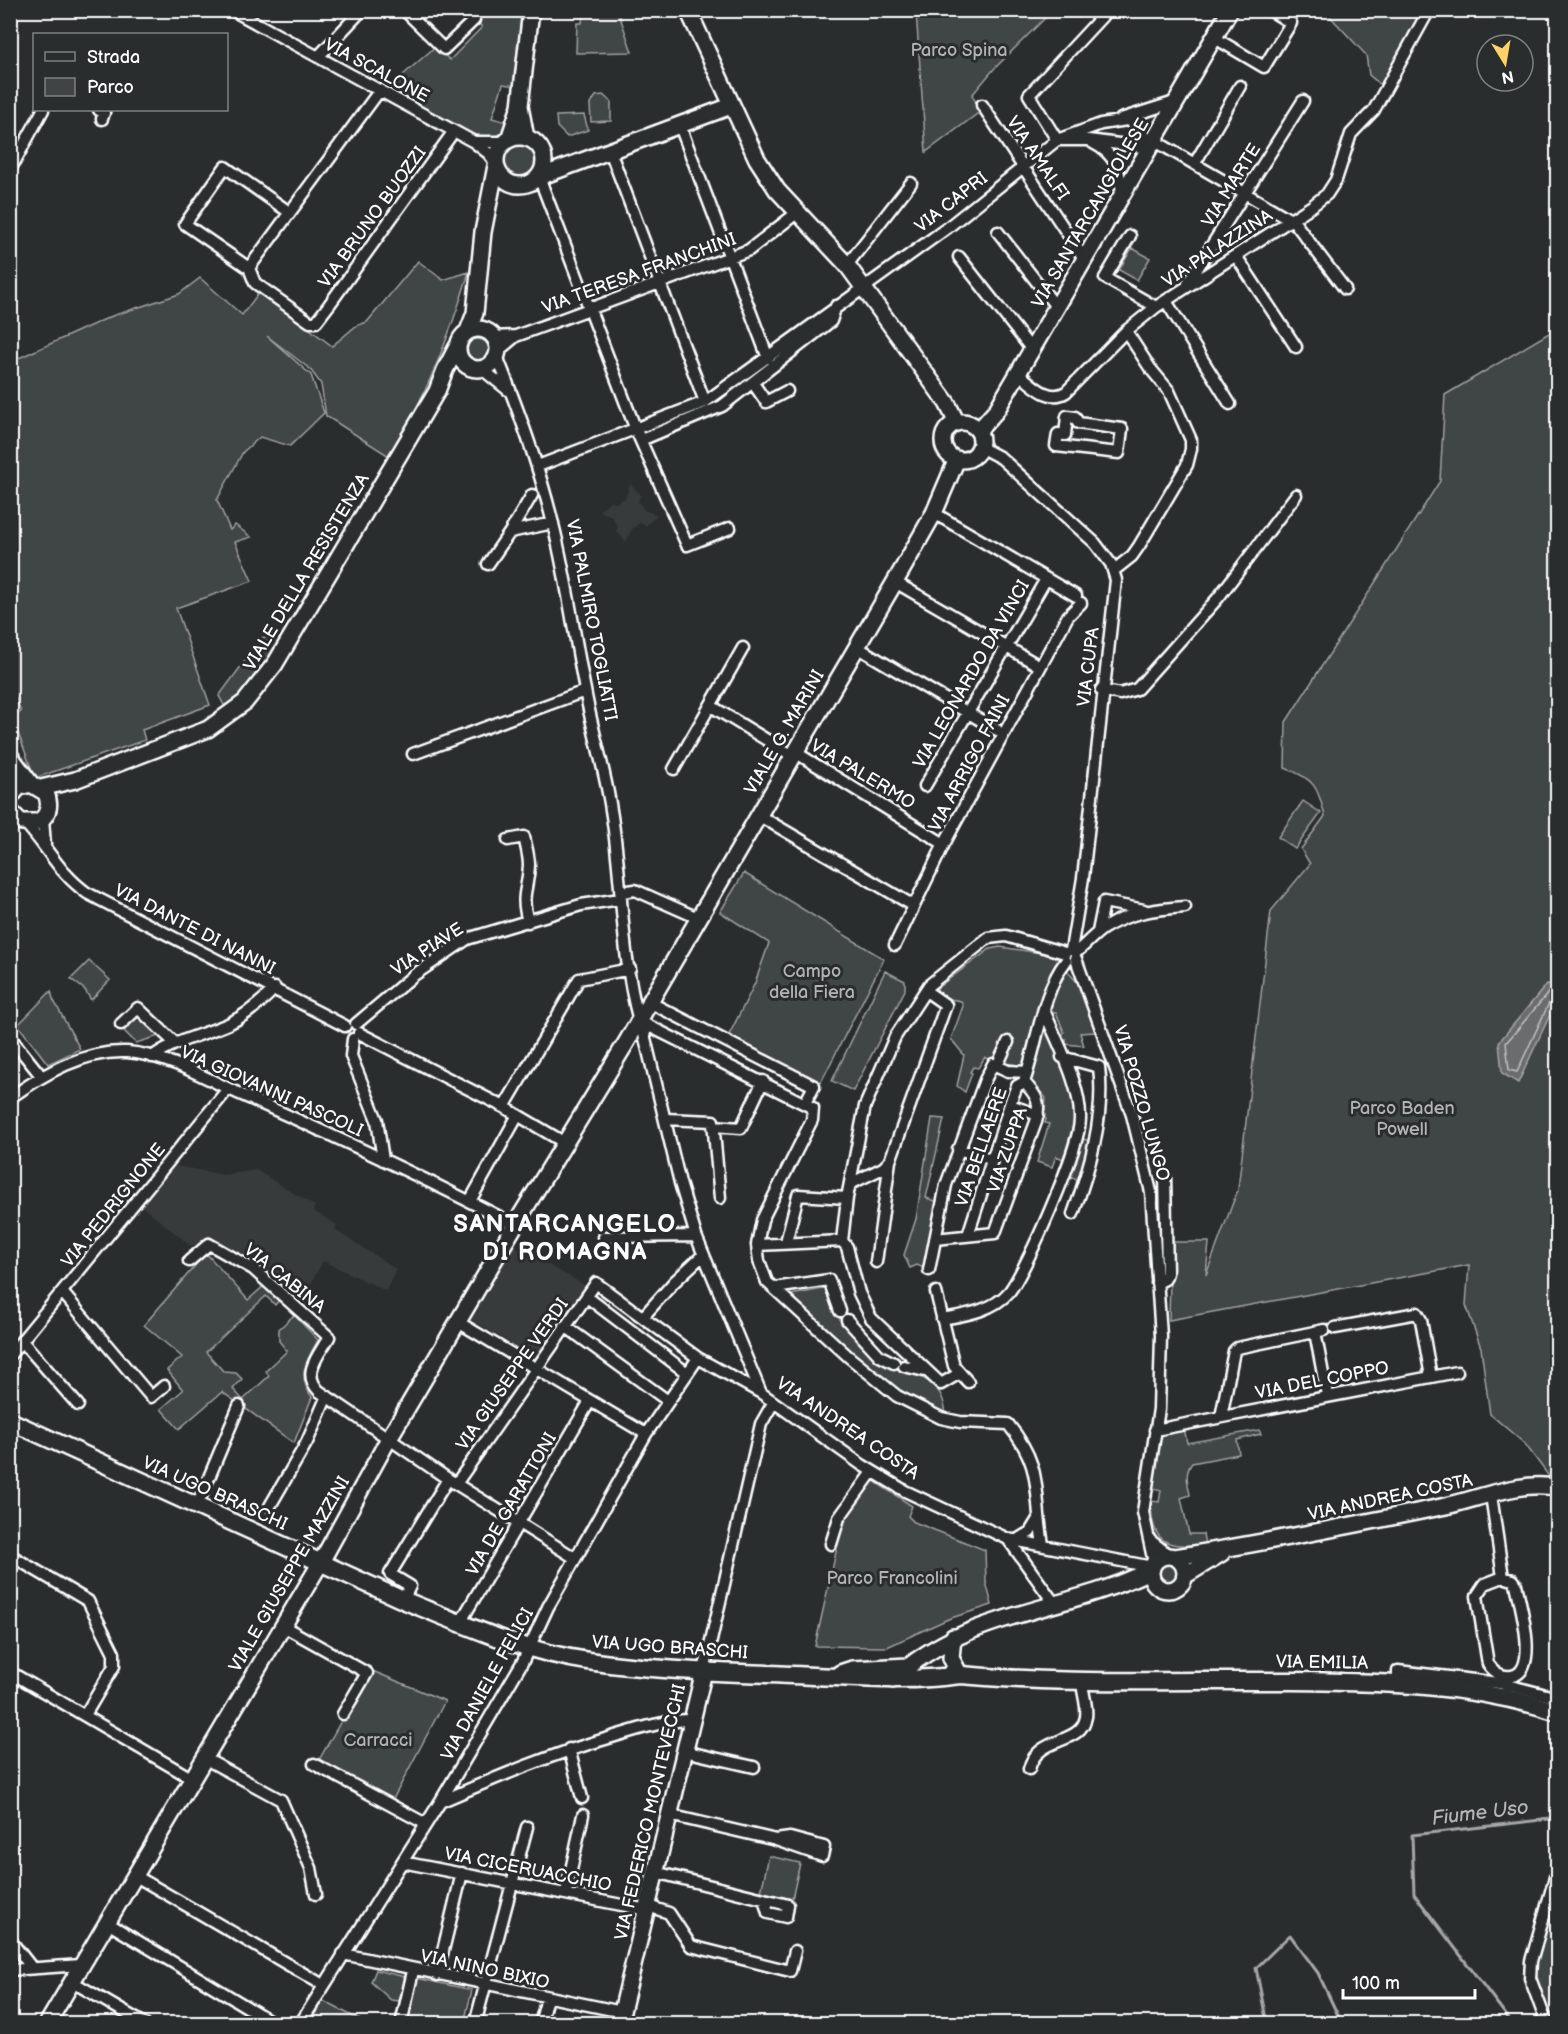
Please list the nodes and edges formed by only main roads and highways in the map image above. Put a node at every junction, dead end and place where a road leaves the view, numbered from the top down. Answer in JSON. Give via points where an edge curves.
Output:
{"nodes":[{"id":1,"x":10,"y":1421,"type":"edge"},
{"id":2,"x":900,"y":1673,"type":"junction"},
{"id":3,"x":799,"y":1675,"type":"junction"},
{"id":4,"x":960,"y":1676,"type":"joint"},
{"id":5,"x":1557,"y":1712,"type":"edge"}],
"edges":[{"from":1,"to":3,"type":"main road","name":"VIA UGO BRASCHI","via":[[403,1600],[530,1647],[587,1661]]},
{"from":2,"to":3,"type":"main road","name":"VIA UGO BRASCHI"},
{"from":2,"to":3,"type":"main road","name":"VIA UGO BRASCHI"},
{"from":2,"to":4,"type":"main road","name":"VIA UGO BRASCHI"},
{"from":4,"to":5,"type":"main road","name":"VIA EMILIA","via":[[1398,1683],[1447,1686]]}]}
